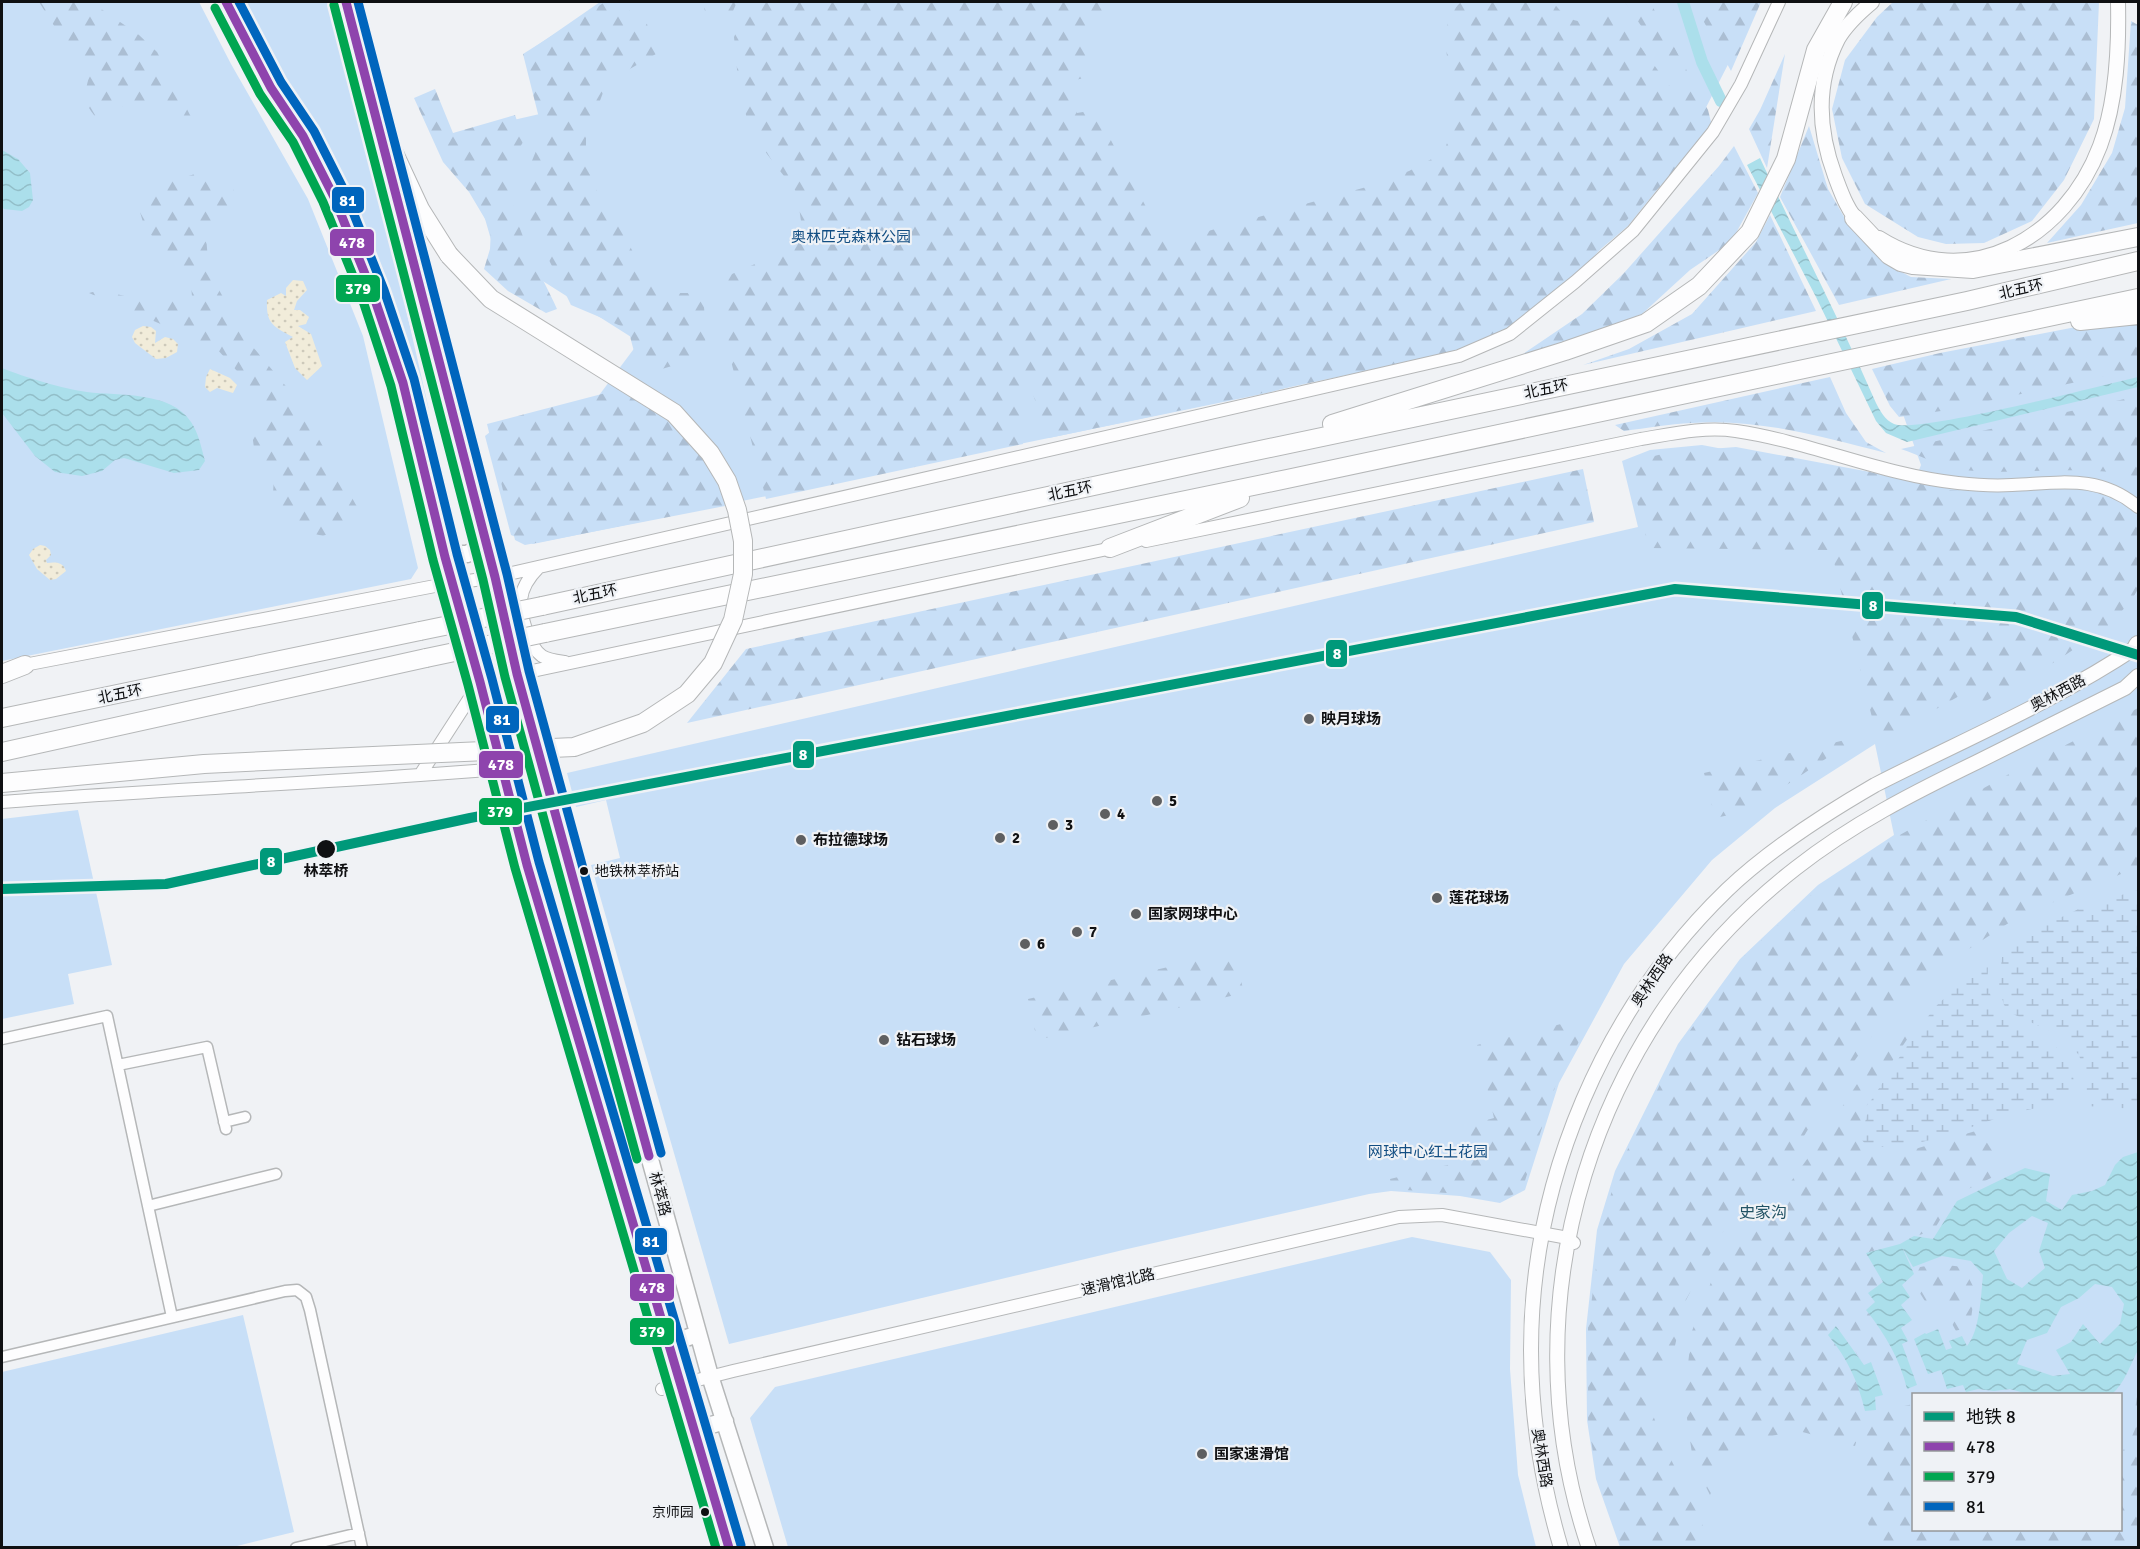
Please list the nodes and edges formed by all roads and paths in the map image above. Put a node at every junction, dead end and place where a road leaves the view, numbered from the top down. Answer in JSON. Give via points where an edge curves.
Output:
{"nodes":[{"id":1,"x":226,"y":2,"type":"edge"},
{"id":2,"x":346,"y":2,"type":"edge"},
{"id":3,"x":1779,"y":2,"type":"edge"},
{"id":4,"x":1843,"y":2,"type":"edge"},
{"id":5,"x":1872,"y":2,"type":"edge"},
{"id":6,"x":2118,"y":2,"type":"edge"},
{"id":7,"x":373,"y":108,"type":"junction"},
{"id":8,"x":1854,"y":218,"type":"junction"},
{"id":9,"x":2139,"y":237,"type":"edge"},
{"id":10,"x":2139,"y":261,"type":"edge"},
{"id":11,"x":2139,"y":298,"type":"edge"},
{"id":12,"x":2139,"y":315,"type":"edge"},
{"id":13,"x":1998,"y":328,"type":"junction"},
{"id":14,"x":1227,"y":457,"type":"junction"},
{"id":15,"x":1287,"y":479,"type":"junction"},
{"id":16,"x":2139,"y":507,"type":"edge"},
{"id":17,"x":483,"y":531,"type":"junction"},
{"id":18,"x":441,"y":540,"type":"junction"},
{"id":19,"x":1110,"y":548,"type":"junction"},
{"id":20,"x":540,"y":566,"type":"junction"},
{"id":21,"x":495,"y":577,"type":"junction"},
{"id":22,"x":453,"y":585,"type":"junction"},
{"id":23,"x":2138,"y":645,"type":"edge"},
{"id":24,"x":568,"y":663,"type":"junction"},
{"id":25,"x":25,"y":665,"type":"joint"},
{"id":26,"x":2,"y":672,"type":"edge"},
{"id":27,"x":517,"y":674,"type":"junction"},
{"id":28,"x":2139,"y":676,"type":"edge"},
{"id":29,"x":480,"y":682,"type":"junction"},
{"id":30,"x":2,"y":718,"type":"edge"},
{"id":31,"x":529,"y":720,"type":"junction"},
{"id":32,"x":492,"y":726,"type":"junction"},
{"id":33,"x":2,"y":752,"type":"edge"},
{"id":34,"x":502,"y":769,"type":"junction"},
{"id":35,"x":420,"y":775,"type":"junction"},
{"id":36,"x":2,"y":783,"type":"edge"},
{"id":37,"x":2,"y":802,"type":"edge"},
{"id":38,"x":2,"y":1039,"type":"edge"},
{"id":39,"x":117,"y":1065,"type":"junction"},
{"id":40,"x":245,"y":1118,"type":"dead end"},
{"id":41,"x":276,"y":1174,"type":"dead end"},
{"id":42,"x":148,"y":1206,"type":"junction"},
{"id":43,"x":1543,"y":1233,"type":"junction"},
{"id":44,"x":1571,"y":1241,"type":"junction"},
{"id":45,"x":172,"y":1317,"type":"junction"},
{"id":46,"x":698,"y":1334,"type":"junction"},
{"id":47,"x":668,"y":1344,"type":"junction"},
{"id":48,"x":2,"y":1357,"type":"edge"},
{"id":49,"x":710,"y":1376,"type":"junction"},
{"id":50,"x":680,"y":1384,"type":"junction"},
{"id":51,"x":662,"y":1389,"type":"dead end"},
{"id":52,"x":725,"y":1421,"type":"junction"},
{"id":53,"x":694,"y":1430,"type":"junction"},
{"id":54,"x":359,"y":1533,"type":"junction"},
{"id":55,"x":296,"y":1548,"type":"edge"},
{"id":56,"x":362,"y":1548,"type":"edge"},
{"id":57,"x":729,"y":1548,"type":"edge"},
{"id":58,"x":765,"y":1548,"type":"edge"},
{"id":59,"x":1561,"y":1548,"type":"edge"},
{"id":60,"x":1588,"y":1548,"type":"edge"}],
"edges":[{"from":1,"to":18,"type":"main road","via":[[329,187],[373,294],[403,383]]},
{"from":2,"to":7,"type":"main road","name":"林萃路"},
{"from":3,"to":20,"type":"street","via":[[1741,84],[1706,141],[1633,231],[1510,334],[1459,356]]},
{"from":4,"to":14,"type":"highway","via":[[1816,50],[1786,159],[1750,232],[1699,286],[1646,323]]},
{"from":5,"to":8,"type":"main road","via":[[1839,38],[1824,74],[1820,103],[1822,133],[1839,187]]},
{"from":6,"to":8,"type":"main road","via":[[2111,106],[2100,145],[2079,188],[2044,228],[2014,248],[1996,254],[1947,260],[1894,248]]},
{"from":7,"to":17,"type":"main road","name":"林萃路"},
{"from":7,"to":36,"type":"highway","bridge":true,"via":[[420,209],[449,255],[492,299],[674,413],[710,453],[727,480],[743,541],[743,574],[733,620],[713,663],[687,694],[643,723],[574,747],[204,764]]},
{"from":8,"to":9,"type":"highway","via":[[1889,255],[1901,262],[1973,269]]},
{"from":10,"to":14,"type":"highway","name":"北五环"},
{"from":11,"to":13,"type":"highway","name":"北五环"},
{"from":12,"to":13,"type":"highway"},
{"from":13,"to":15,"type":"highway","name":"北五环"},
{"from":14,"to":30,"type":"highway","name":"北五环","bridge":true},
{"from":15,"to":19,"type":"highway"},
{"from":15,"to":33,"type":"highway","name":"北五环","bridge":true,"via":[[426,658]]},
{"from":16,"to":19,"type":"street","via":[[2111,489],[2090,483],[1979,485],[1938,481],[1798,444],[1735,430],[1716,430],[1641,439]]},
{"from":17,"to":18,"type":"main road","via":[[481,547],[467,554],[452,554]]},
{"from":17,"to":21,"type":"main road","name":"林萃路"},
{"from":18,"to":22,"type":"main road"},
{"from":19,"to":24,"type":"street"},
{"from":20,"to":21,"type":"street"},
{"from":20,"to":24,"type":"street","via":[[530,577],[521,600],[531,645],[543,657]]},
{"from":21,"to":22,"type":"street"},
{"from":21,"to":27,"type":"main road","name":"林萃路"},
{"from":22,"to":25,"type":"street"},
{"from":22,"to":29,"type":"main road"},
{"from":23,"to":43,"type":"main road","name":"奥林西路","via":[[2092,676],[1848,801],[1792,838],[1728,890],[1660,965],[1599,1065],[1563,1154]]},
{"from":24,"to":27,"type":"street"},
{"from":25,"to":26,"type":"highway"},
{"from":27,"to":29,"type":"street"},
{"from":27,"to":31,"type":"main road","name":"林萃路"},
{"from":28,"to":44,"type":"main road","name":"奥林西路","via":[[2125,688],[1874,814],[1796,867],[1743,913],[1666,1003],[1632,1062],[1592,1149],[1582,1179]]},
{"from":29,"to":32,"type":"main road"},
{"from":29,"to":35,"type":"street"},
{"from":31,"to":32,"type":"main road","via":[[521,710],[511,707],[500,712]]},
{"from":31,"to":46,"type":"main road","name":"林萃路"},
{"from":32,"to":34,"type":"main road"},
{"from":34,"to":35,"type":"street"},
{"from":34,"to":47,"type":"main road"},
{"from":35,"to":37,"type":"street"},
{"from":38,"to":39,"type":"street","via":[[107,1016]]},
{"from":39,"to":40,"type":"street","via":[[207,1047],[225,1126]]},
{"from":39,"to":42,"type":"street"},
{"from":41,"to":42,"type":"street"},
{"from":42,"to":45,"type":"street"},
{"from":43,"to":44,"type":"street","name":"速滑馆北路"},
{"from":43,"to":49,"type":"street","name":"速滑馆北路","via":[[1442,1215],[1400,1217]]},
{"from":43,"to":59,"type":"main road","name":"奥林西路","via":[[1535,1291],[1532,1378],[1539,1450]]},
{"from":44,"to":60,"type":"main road","name":"奥林西路","via":[[1561,1284],[1557,1334],[1560,1409],[1570,1477]]},
{"from":45,"to":48,"type":"street"},
{"from":45,"to":54,"type":"street","via":[[285,1291],[297,1290],[306,1297]]},
{"from":46,"to":47,"type":"main road"},
{"from":46,"to":49,"type":"main road","name":"林萃路"},
{"from":47,"to":50,"type":"main road"},
{"from":49,"to":50,"type":"street","name":"速滑馆北路"},
{"from":49,"to":52,"type":"main road","name":"林萃路"},
{"from":50,"to":51,"type":"street","name":"速滑馆北路"},
{"from":50,"to":53,"type":"main road"},
{"from":52,"to":53,"type":"main road"},
{"from":52,"to":58,"type":"main road","name":"林萃路"},
{"from":53,"to":57,"type":"main road"},
{"from":54,"to":55,"type":"street"},
{"from":54,"to":56,"type":"street"}]}
